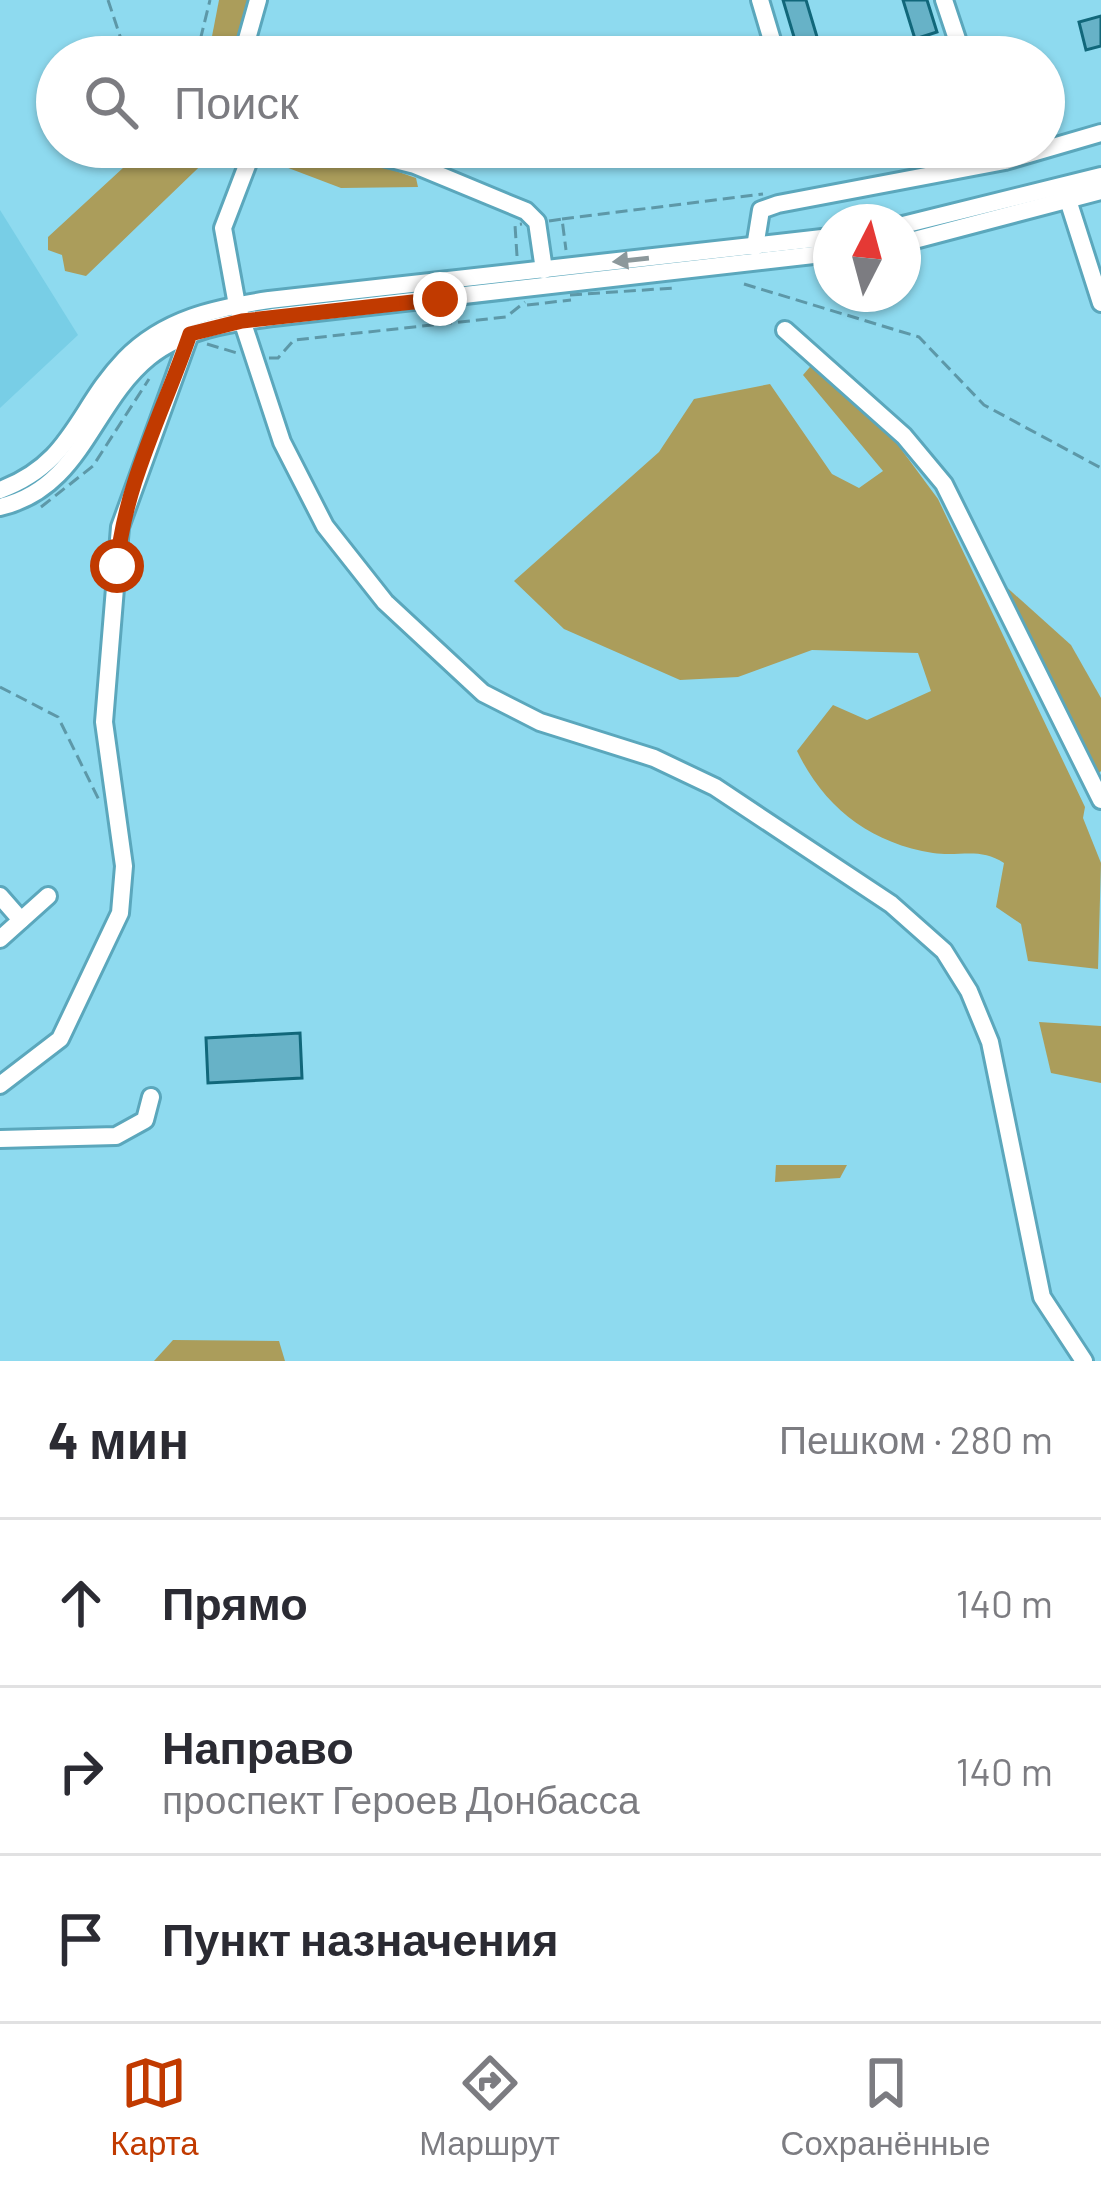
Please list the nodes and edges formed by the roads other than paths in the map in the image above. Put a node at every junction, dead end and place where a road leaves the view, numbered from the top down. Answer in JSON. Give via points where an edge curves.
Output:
{"nodes":[{"id":1,"x":258,"y":0,"type":"edge"},
{"id":2,"x":760,"y":0,"type":"edge"},
{"id":3,"x":944,"y":0,"type":"edge"},
{"id":4,"x":248,"y":36,"type":"edge"},
{"id":5,"x":771,"y":36,"type":"edge"},
{"id":6,"x":958,"y":36,"type":"edge"},
{"id":7,"x":1101,"y":133,"type":"edge"},
{"id":8,"x":1065,"y":141,"type":"edge"},
{"id":9,"x":246,"y":168,"type":"edge"},
{"id":10,"x":422,"y":168,"type":"edge"},
{"id":11,"x":940,"y":168,"type":"edge"},
{"id":12,"x":1101,"y":176,"type":"edge"},
{"id":13,"x":1101,"y":190,"type":"edge"},
{"id":14,"x":1068,"y":200,"type":"junction"},
{"id":15,"x":921,"y":221,"type":"edge"},
{"id":16,"x":921,"y":238,"type":"edge"},
{"id":17,"x":813,"y":239,"type":"edge"},
{"id":18,"x":755,"y":247,"type":"junction"},
{"id":19,"x":813,"y":255,"type":"edge"},
{"id":20,"x":544,"y":270,"type":"junction"},
{"id":21,"x":521,"y":281,"type":"junction"},
{"id":22,"x":1101,"y":303,"type":"edge"},
{"id":23,"x":240,"y":313,"type":"junction"},
{"id":24,"x":785,"y":330,"type":"dead end"},
{"id":25,"x":196,"y":339,"type":"junction"},
{"id":26,"x":0,"y":490,"type":"edge"},
{"id":27,"x":0,"y":507,"type":"edge"},
{"id":28,"x":1101,"y":800,"type":"edge"},
{"id":29,"x":0,"y":896,"type":"edge"},
{"id":30,"x":47,"y":896,"type":"dead end"},
{"id":31,"x":21,"y":920,"type":"junction"},
{"id":32,"x":0,"y":939,"type":"edge"},
{"id":33,"x":0,"y":1085,"type":"edge"},
{"id":34,"x":151,"y":1097,"type":"dead end"},
{"id":35,"x":0,"y":1139,"type":"edge"},
{"id":36,"x":1084,"y":1361,"type":"edge"}],
"edges":[{"from":1,"to":4,"type":"street"},
{"from":2,"to":5,"type":"street"},
{"from":3,"to":6,"type":"street"},
{"from":7,"to":8,"type":"street"},
{"from":9,"to":23,"type":"street","via":[[224,228]]},
{"from":10,"to":20,"type":"street","via":[[526,211],[537,222]]},
{"from":11,"to":18,"type":"street","via":[[761,210]]},
{"from":12,"to":15,"type":"street"},
{"from":13,"to":14,"type":"street"},
{"from":14,"to":16,"type":"street"},
{"from":14,"to":22,"type":"street"},
{"from":17,"to":18,"type":"street"},
{"from":18,"to":20,"type":"street","one_way":true},
{"from":19,"to":21,"type":"street"},
{"from":20,"to":21,"type":"street"},
{"from":21,"to":23,"type":"street"},
{"from":23,"to":25,"type":"street"},
{"from":23,"to":26,"type":"street","via":[[189,317],[145,341],[57,456]]},
{"from":23,"to":36,"type":"street","via":[[282,442],[325,526],[458,673],[540,722],[716,787],[891,904],[944,951],[990,1042],[1042,1297]]},
{"from":24,"to":28,"type":"street","via":[[904,436],[944,484]]},
{"from":25,"to":27,"type":"street","via":[[147,359],[52,482]]},
{"from":25,"to":33,"type":"street","via":[[120,526],[104,722],[124,866],[120,913],[60,1039]]},
{"from":29,"to":31,"type":"street"},
{"from":30,"to":31,"type":"street"},
{"from":31,"to":32,"type":"street"},
{"from":34,"to":35,"type":"street","via":[[145,1120],[116,1136]]}]}
